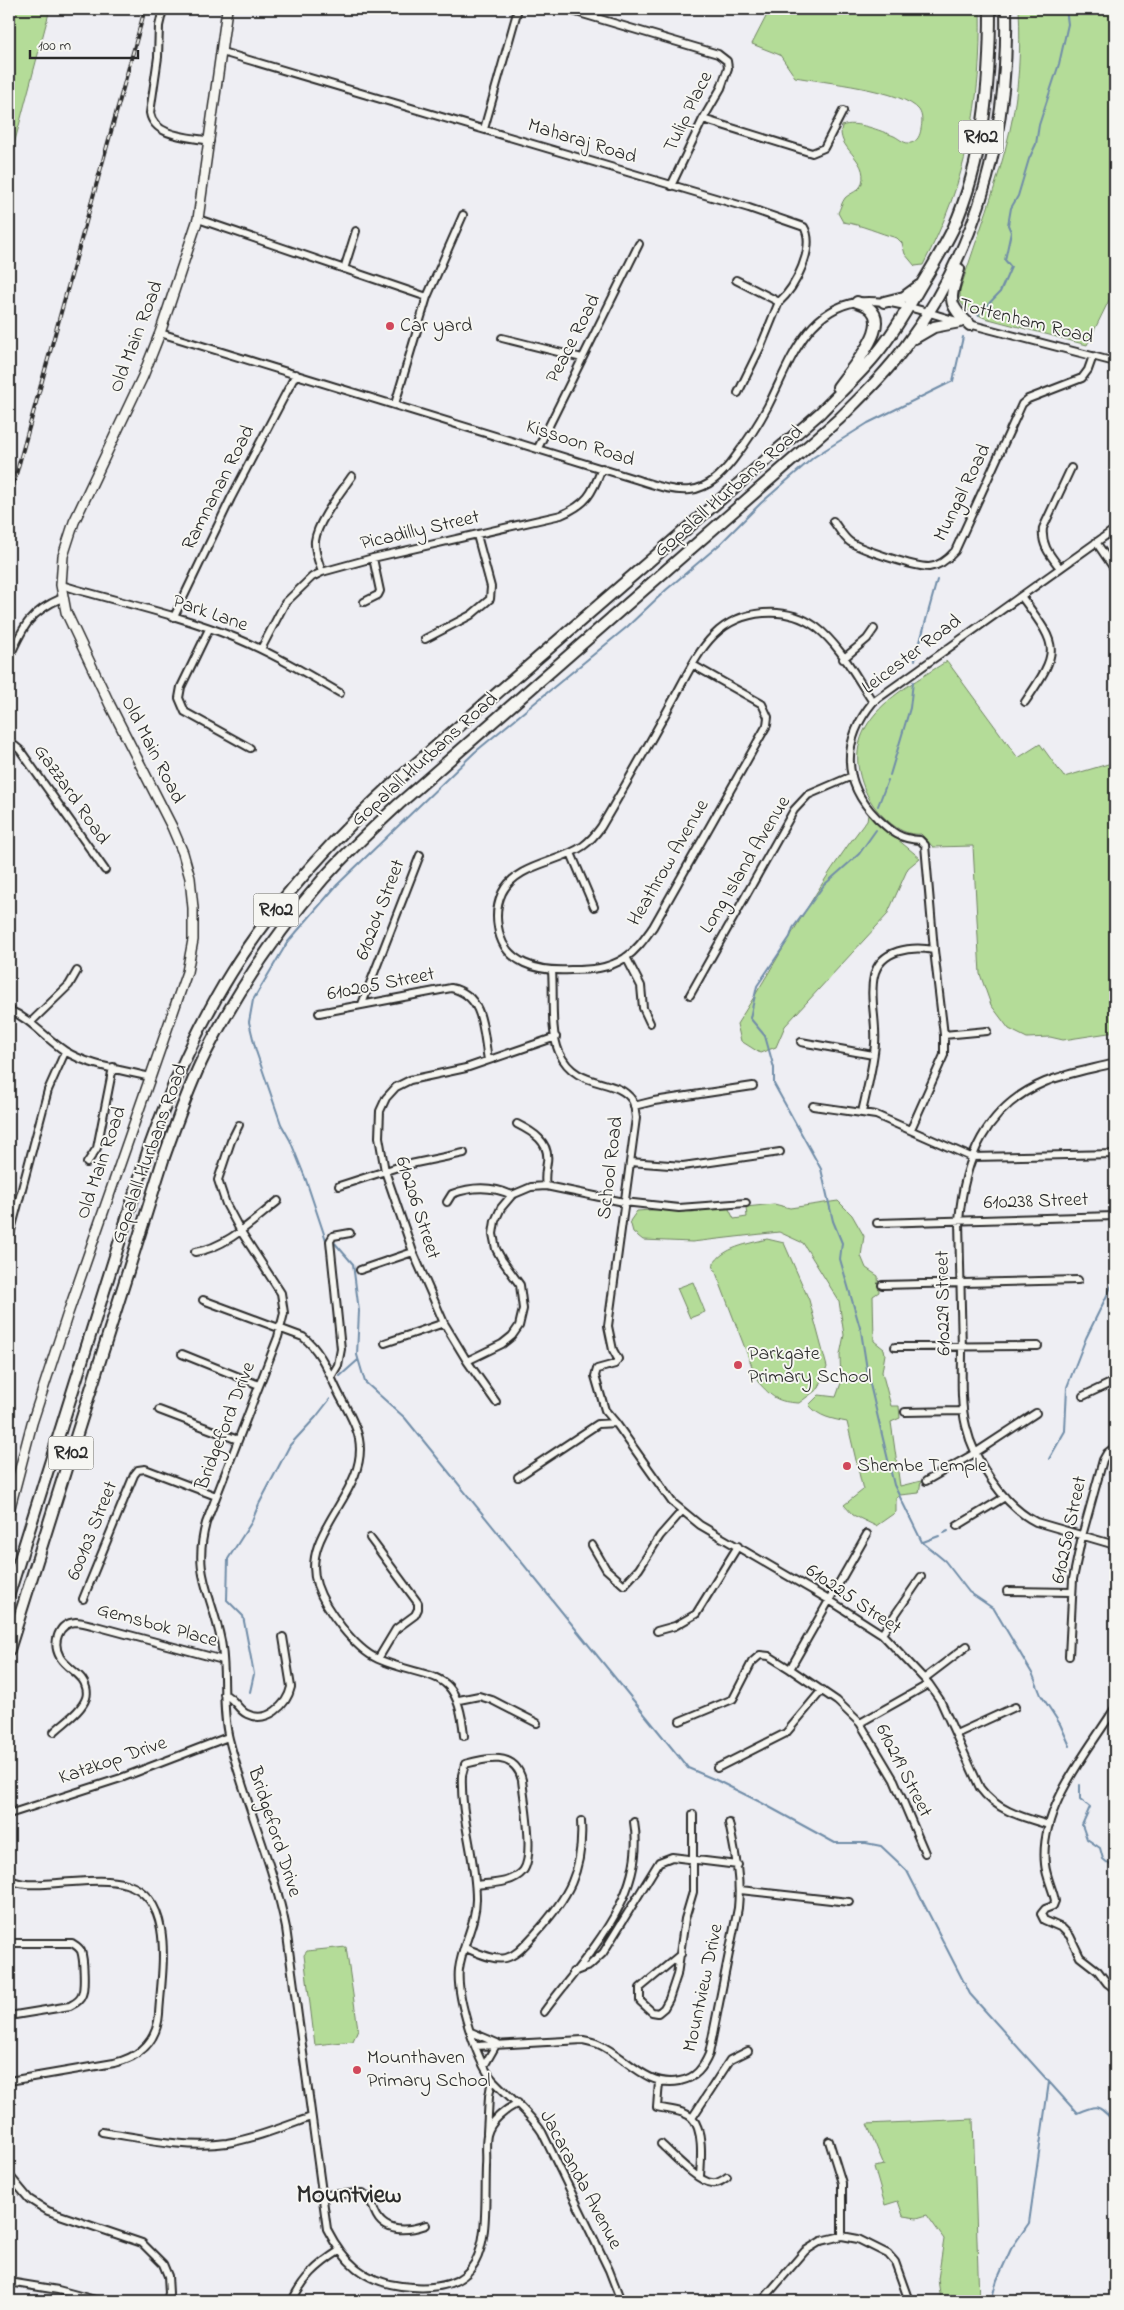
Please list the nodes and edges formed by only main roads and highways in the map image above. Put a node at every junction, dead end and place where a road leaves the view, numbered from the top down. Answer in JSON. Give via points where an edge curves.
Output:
{"nodes":[{"id":1,"x":990,"y":9,"type":"edge"},
{"id":2,"x":1006,"y":9,"type":"edge"},
{"id":3,"x":966,"y":244,"type":"junction"},
{"id":4,"x":924,"y":281,"type":"junction"},
{"id":5,"x":857,"y":302,"type":"road end"},
{"id":6,"x":884,"y":302,"type":"road end"},
{"id":7,"x":899,"y":354,"type":"junction"},
{"id":8,"x":820,"y":413,"type":"junction"},
{"id":9,"x":9,"y":1594,"type":"edge"},
{"id":10,"x":9,"y":1650,"type":"edge"}],
"edges":[{"from":1,"to":4,"type":"main road","name":"Gopalall Hurbans Road","number":"R102","via":[[989,69],[976,162],[954,227]]},
{"from":2,"to":3,"type":"main road","name":"Gopalall Hurbans Road","number":"R102","via":[[1005,82],[995,148]]},
{"from":3,"to":7,"type":"main road","name":"Gopalall Hurbans Road","number":"R102","via":[[928,313]]},
{"from":3,"to":7,"type":"main road","via":[[952,294],[952,302],[965,323],[928,330],[918,335]]},
{"from":4,"to":6,"type":"main road","via":[[904,297]]},
{"from":4,"to":8,"type":"main road","name":"Gopalall Hurbans Road","number":"R102","via":[[878,353]]},
{"from":5,"to":8,"type":"main road","via":[[872,308],[877,327]]},
{"from":7,"to":10,"type":"main road","name":"Gopalall Hurbans Road","number":"R102","via":[[838,419],[356,844],[298,910],[258,966],[205,1054],[181,1110]]},
{"from":8,"to":9,"type":"main road","name":"Gopalall Hurbans Road","number":"R102","via":[[396,781],[344,830],[284,898],[231,972],[190,1047],[148,1151]]}]}
